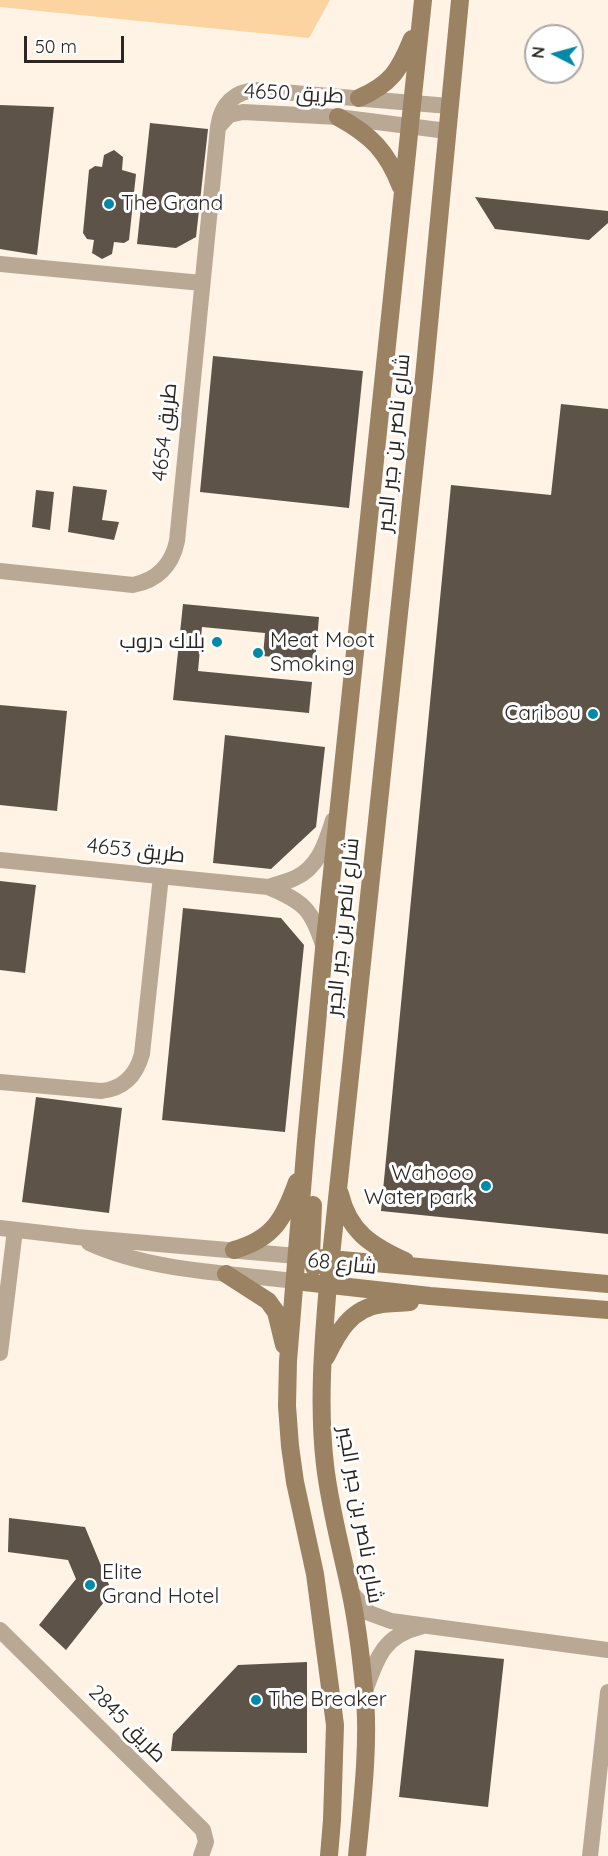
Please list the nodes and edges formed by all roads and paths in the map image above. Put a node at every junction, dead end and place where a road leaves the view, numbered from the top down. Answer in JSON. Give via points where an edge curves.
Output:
{"nodes":[{"id":1,"x":459,"y":0,"type":"edge"},
{"id":2,"x":422,"y":9,"type":"edge"},
{"id":3,"x":358,"y":98,"type":"junction"},
{"id":4,"x":411,"y":103,"type":"junction"},
{"id":5,"x":449,"y":106,"type":"junction"},
{"id":6,"x":338,"y":117,"type":"junction"},
{"id":7,"x":408,"y":126,"type":"junction"},
{"id":8,"x":218,"y":127,"type":"junction"},
{"id":9,"x":447,"y":131,"type":"junction"},
{"id":10,"x":402,"y":191,"type":"junction"},
{"id":11,"x":0,"y":264,"type":"edge"},
{"id":12,"x":202,"y":283,"type":"junction"},
{"id":13,"x":0,"y":572,"type":"edge"},
{"id":14,"x":340,"y":801,"type":"junction"},
{"id":15,"x":0,"y":860,"type":"edge"},
{"id":16,"x":161,"y":876,"type":"junction"},
{"id":17,"x":268,"y":887,"type":"junction"},
{"id":18,"x":324,"y":949,"type":"junction"},
{"id":19,"x":0,"y":1082,"type":"edge"},
{"id":20,"x":306,"y":1141,"type":"junction"},
{"id":21,"x":304,"y":1161,"type":"junction"},
{"id":22,"x":338,"y":1189,"type":"junction"},
{"id":23,"x":7,"y":1229,"type":"edge"},
{"id":24,"x":77,"y":1237,"type":"junction"},
{"id":25,"x":234,"y":1250,"type":"junction"},
{"id":26,"x":304,"y":1257,"type":"junction"},
{"id":27,"x":330,"y":1259,"type":"junction"},
{"id":28,"x":418,"y":1267,"type":"junction"},
{"id":29,"x":226,"y":1274,"type":"junction"},
{"id":30,"x":295,"y":1281,"type":"junction"},
{"id":31,"x":328,"y":1284,"type":"junction"},
{"id":32,"x":608,"y":1284,"type":"edge"},
{"id":33,"x":430,"y":1296,"type":"junction"},
{"id":34,"x":608,"y":1310,"type":"edge"},
{"id":35,"x":0,"y":1353,"type":"edge"},
{"id":36,"x":288,"y":1361,"type":"junction"},
{"id":37,"x":321,"y":1367,"type":"junction"},
{"id":38,"x":351,"y":1592,"type":"junction"},
{"id":39,"x":427,"y":1625,"type":"junction"},
{"id":40,"x":0,"y":1630,"type":"edge"},
{"id":41,"x":608,"y":1650,"type":"edge"},
{"id":42,"x":365,"y":1691,"type":"junction"},
{"id":43,"x":608,"y":1692,"type":"edge"},
{"id":44,"x":201,"y":1856,"type":"edge"},
{"id":45,"x":329,"y":1856,"type":"edge"},
{"id":46,"x":357,"y":1856,"type":"edge"},
{"id":47,"x":590,"y":1856,"type":"edge"}],
"edges":[{"from":1,"to":5,"type":"main road","name":"شارع ناصر بن جبر الجبر"},
{"from":2,"to":3,"type":"main road","via":[[396,74],[379,89]]},
{"from":2,"to":4,"type":"main road","name":"شارع ناصر بن جبر الجبر"},
{"from":3,"to":4,"type":"street","name":"طريق 4650"},
{"from":3,"to":8,"type":"street","name":"طريق 4650","via":[[248,91],[230,99],[219,116]]},
{"from":4,"to":5,"type":"street","name":"طريق 4650"},
{"from":4,"to":7,"type":"main road","name":"شارع ناصر بن جبر الجبر"},
{"from":5,"to":9,"type":"main road","name":"شارع ناصر بن جبر الجبر"},
{"from":6,"to":7,"type":"street","name":"طريق 4650"},
{"from":6,"to":8,"type":"street","name":"طريق 4650","via":[[243,112],[229,115]]},
{"from":6,"to":10,"type":"main road","via":[[379,146]]},
{"from":7,"to":9,"type":"street","name":"طريق 4650"},
{"from":7,"to":10,"type":"main road","name":"شارع ناصر بن جبر الجبر"},
{"from":8,"to":12,"type":"street","name":"طريق 4654"},
{"from":9,"to":22,"type":"main road","name":"شارع ناصر بن جبر الجبر"},
{"from":10,"to":14,"type":"main road","name":"شارع ناصر بن جبر الجبر"},
{"from":11,"to":12,"type":"street"},
{"from":12,"to":13,"type":"street","name":"طريق 4654","via":[[177,541],[168,565],[159,575],[133,585]]},
{"from":14,"to":17,"type":"street","name":"طريق 4653","via":[[322,854],[296,878]]},
{"from":14,"to":18,"type":"main road","name":"شارع ناصر بن جبر الجبر"},
{"from":15,"to":16,"type":"street","name":"طريق 4653"},
{"from":16,"to":17,"type":"street","name":"طريق 4653"},
{"from":16,"to":19,"type":"street","via":[[142,1054],[131,1077],[117,1088],[101,1091]]},
{"from":17,"to":18,"type":"street","name":"طريق 4653","via":[[294,897],[310,914]]},
{"from":18,"to":20,"type":"main road","name":"شارع ناصر بن جبر الجبر"},
{"from":20,"to":21,"type":"main road","name":"شارع ناصر بن جبر الجبر"},
{"from":20,"to":26,"type":"main road","via":[[313,1185]]},
{"from":21,"to":25,"type":"main road","via":[[289,1203],[274,1228],[249,1246]]},
{"from":21,"to":26,"type":"main road","name":"شارع ناصر بن جبر الجبر"},
{"from":22,"to":27,"type":"main road","name":"شارع ناصر بن جبر الجبر"},
{"from":22,"to":28,"type":"main road","via":[[358,1232],[384,1252]]},
{"from":23,"to":24,"type":"street","name":"شارع 68"},
{"from":23,"to":35,"type":"street"},
{"from":24,"to":25,"type":"street","name":"شارع 68"},
{"from":24,"to":29,"type":"street","name":"شارع 68","via":[[120,1256]]},
{"from":25,"to":26,"type":"street","name":"شارع 68"},
{"from":26,"to":27,"type":"main road","name":"شارع 68"},
{"from":26,"to":30,"type":"main road","name":"شارع ناصر بن جبر الجبر"},
{"from":26,"to":31,"type":"main road"},
{"from":27,"to":28,"type":"main road","name":"شارع 68"},
{"from":27,"to":31,"type":"main road","name":"شارع ناصر بن جبر الجبر"},
{"from":28,"to":32,"type":"main road","name":"شارع 68"},
{"from":29,"to":30,"type":"street","name":"شارع 68"},
{"from":29,"to":36,"type":"main road","via":[[259,1293],[272,1306]]},
{"from":30,"to":31,"type":"main road","name":"شارع 68"},
{"from":30,"to":36,"type":"main road","name":"شارع ناصر بن جبر الجبر"},
{"from":31,"to":33,"type":"main road","name":"شارع 68"},
{"from":31,"to":37,"type":"main road","name":"شارع ناصر بن جبر الجبر"},
{"from":33,"to":34,"type":"main road","name":"شارع 68"},
{"from":33,"to":37,"type":"main road","via":[[362,1310],[338,1332]]},
{"from":36,"to":45,"type":"main road","name":"شارع ناصر بن جبر الجبر","via":[[290,1446],[315,1574],[335,1725]]},
{"from":37,"to":38,"type":"main road","name":"شارع ناصر بن جبر الجبر","via":[[325,1467]]},
{"from":38,"to":39,"type":"street","via":[[369,1613],[380,1618]]},
{"from":38,"to":42,"type":"main road","name":"شارع ناصر بن جبر الجبر"},
{"from":39,"to":41,"type":"street"},
{"from":39,"to":42,"type":"street","via":[[389,1641]]},
{"from":40,"to":44,"type":"street","name":"طريق 2845","via":[[202,1830],[206,1842]]},
{"from":42,"to":46,"type":"main road","name":"شارع ناصر بن جبر الجبر"},
{"from":43,"to":47,"type":"street"}]}
